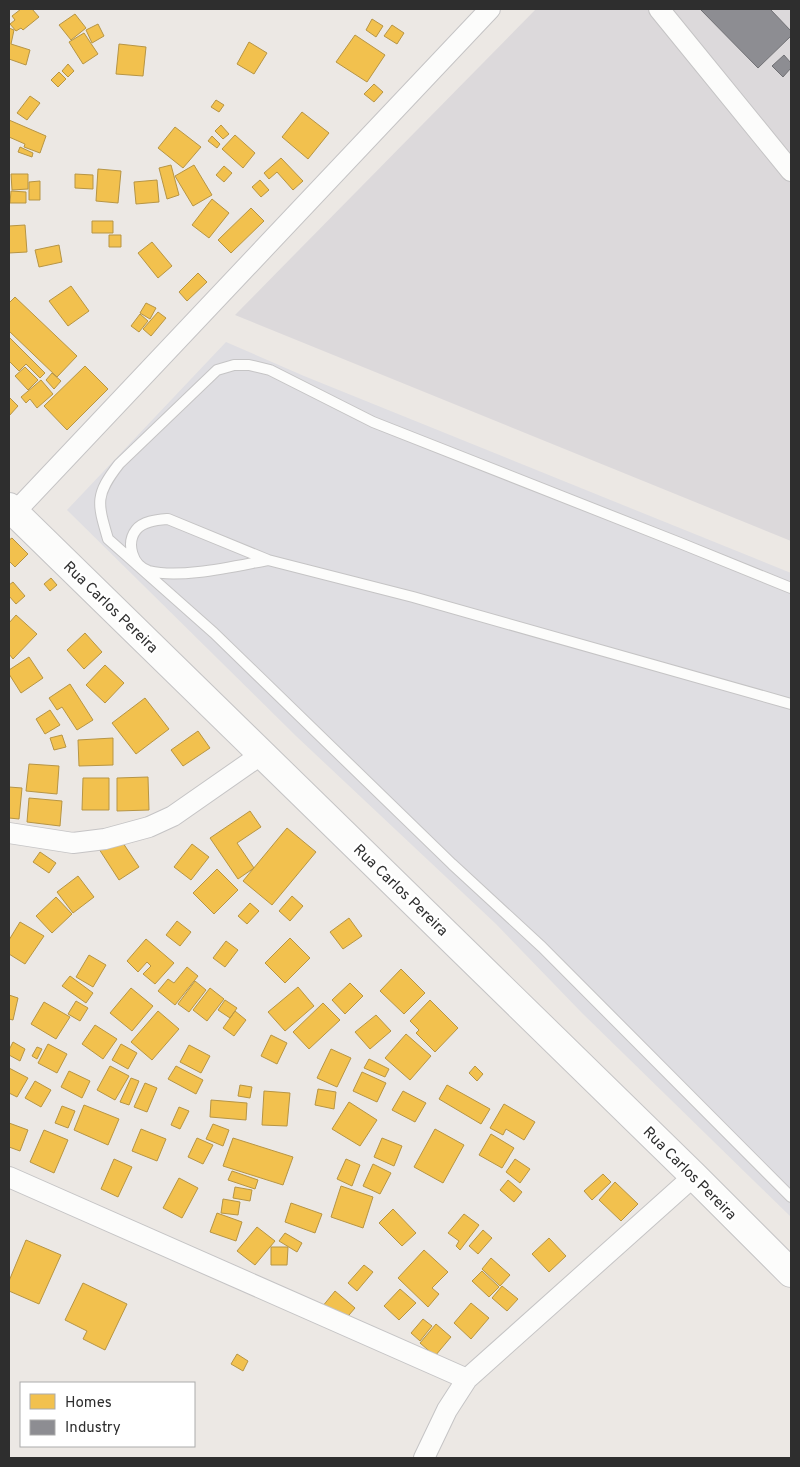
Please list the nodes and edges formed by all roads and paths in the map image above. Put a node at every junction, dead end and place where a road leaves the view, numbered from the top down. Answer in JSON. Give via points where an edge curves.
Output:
{"nodes":[{"id":1,"x":490,"y":9,"type":"edge"},
{"id":2,"x":659,"y":9,"type":"edge"},
{"id":3,"x":791,"y":170,"type":"edge"},
{"id":4,"x":12,"y":510,"type":"edge"},
{"id":5,"x":268,"y":560,"type":"junction"},
{"id":6,"x":791,"y":588,"type":"edge"},
{"id":7,"x":791,"y":704,"type":"edge"},
{"id":8,"x":262,"y":754,"type":"junction"},
{"id":9,"x":9,"y":833,"type":"edge"},
{"id":10,"x":694,"y":1176,"type":"junction"},
{"id":11,"x":9,"y":1177,"type":"edge"},
{"id":12,"x":791,"y":1197,"type":"edge"},
{"id":13,"x":791,"y":1273,"type":"edge"},
{"id":14,"x":467,"y":1379,"type":"junction"},
{"id":15,"x":424,"y":1458,"type":"edge"}],
"edges":[{"from":1,"to":4,"type":"street"},
{"from":2,"to":3,"type":"street"},
{"from":4,"to":8,"type":"main road","name":"Rua Carlos Pereira"},
{"from":5,"to":5,"type":"lane","via":[[168,519],[152,520],[136,529],[130,543],[134,559],[148,571],[213,570]]},
{"from":5,"to":7,"type":"lane","via":[[413,597]]},
{"from":6,"to":12,"type":"lane","via":[[373,422],[270,370],[249,365],[217,370],[120,464],[106,482],[100,500],[108,539],[214,633],[445,857],[542,946]]},
{"from":8,"to":9,"type":"street","via":[[173,816],[149,827],[105,839],[73,843]]},
{"from":8,"to":10,"type":"main road","name":"Rua Carlos Pereira"},
{"from":10,"to":13,"type":"main road","name":"Rua Carlos Pereira"},
{"from":10,"to":14,"type":"street"},
{"from":11,"to":14,"type":"street"},
{"from":14,"to":15,"type":"street","via":[[447,1410]]}]}
